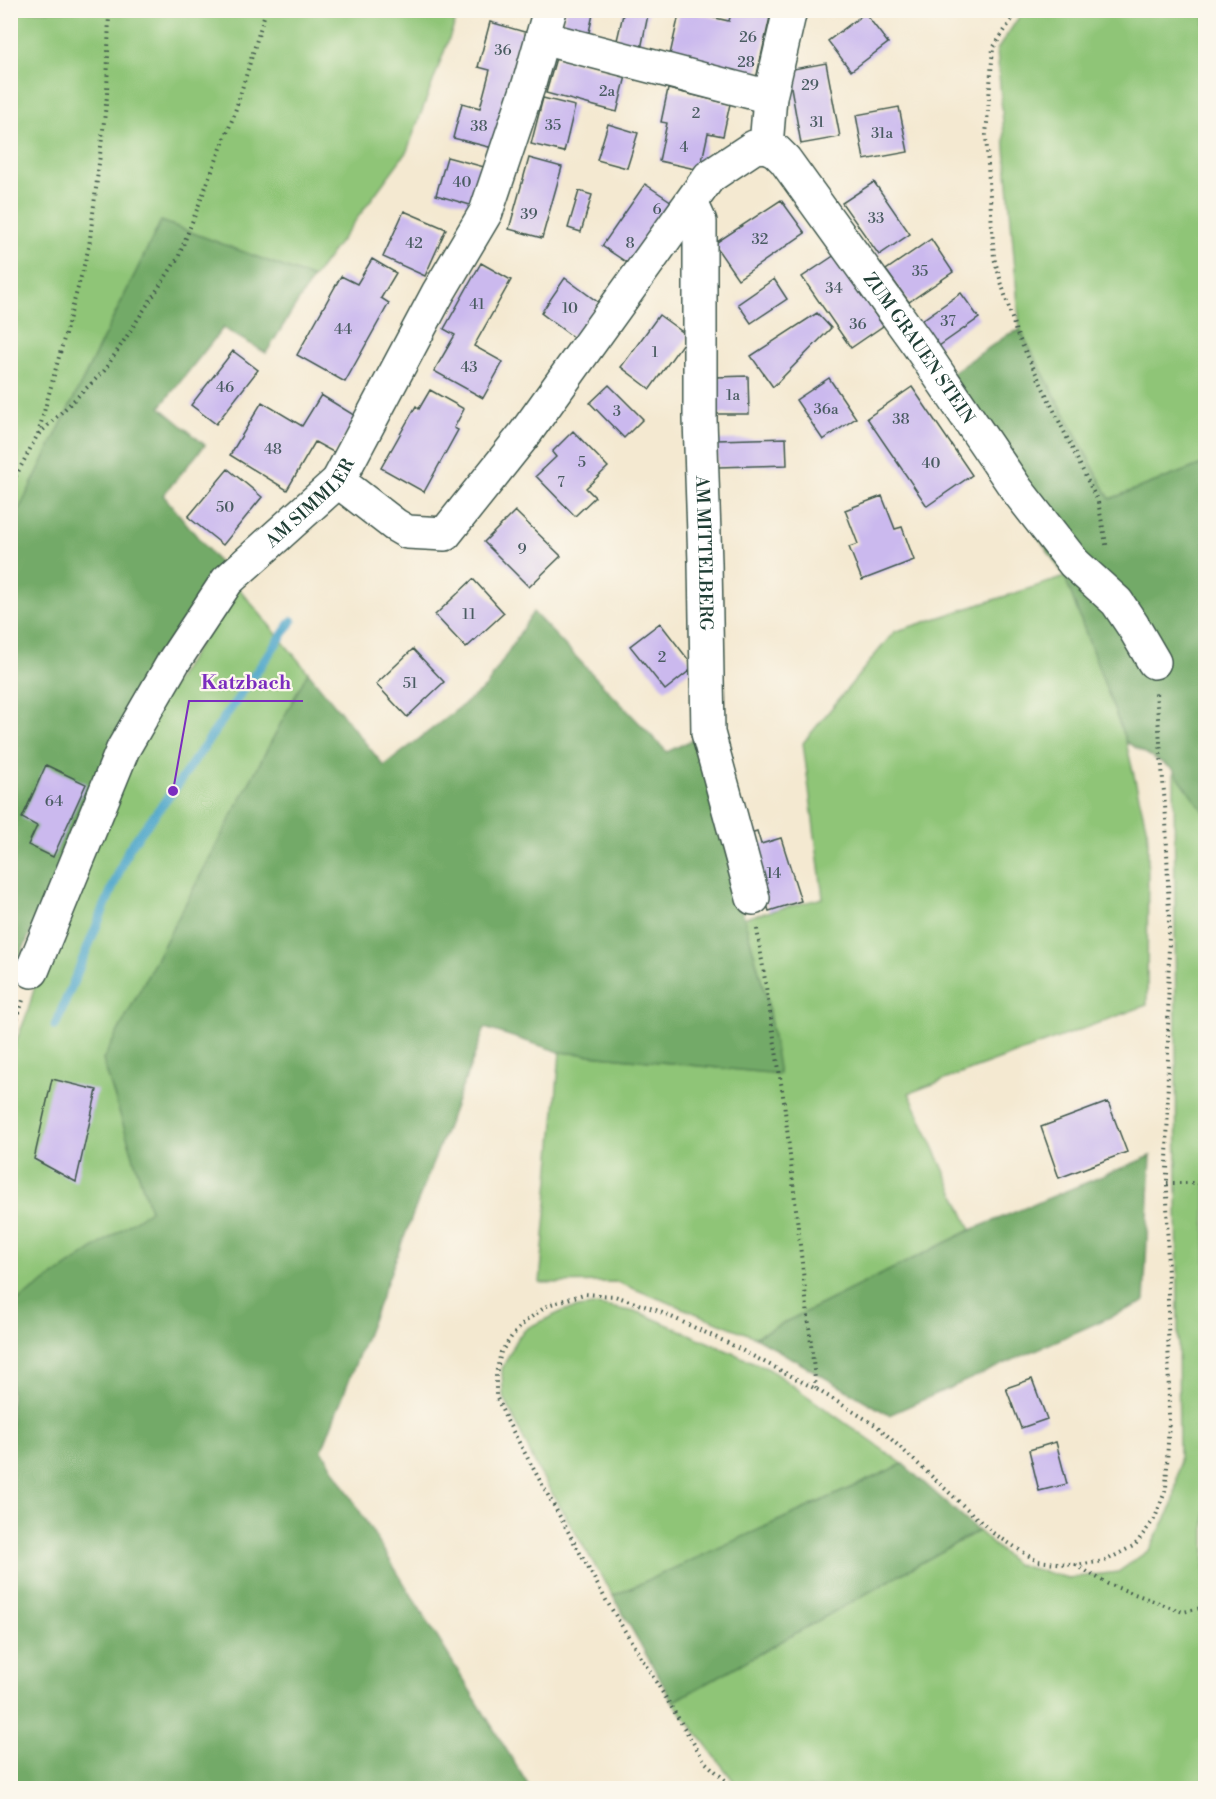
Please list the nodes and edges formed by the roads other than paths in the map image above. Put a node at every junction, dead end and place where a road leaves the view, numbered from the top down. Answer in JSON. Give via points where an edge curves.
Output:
{"nodes":[{"id":1,"x":790,"y":10,"type":"edge"},
{"id":2,"x":546,"y":24,"type":"edge"},
{"id":3,"x":770,"y":97,"type":"junction"},
{"id":4,"x":766,"y":146,"type":"junction"},
{"id":5,"x":690,"y":205,"type":"junction"},
{"id":6,"x":338,"y":481,"type":"junction"},
{"id":7,"x":1154,"y":662,"type":"road end"},
{"id":8,"x":753,"y":898,"type":"road end"},
{"id":9,"x":32,"y":971,"type":"road end"}],
"edges":[{"from":1,"to":3,"type":"street"},
{"from":2,"to":3,"type":"street"},
{"from":2,"to":6,"type":"street","name":"AM SIMMLER","via":[[486,212],[438,293]]},
{"from":3,"to":4,"type":"street"},
{"from":4,"to":5,"type":"street","via":[[754,147],[709,177]]},
{"from":4,"to":7,"type":"street","name":"ZUM GRAUEN STEIN","via":[[785,160],[1017,490],[1074,563],[1117,602]]},
{"from":5,"to":6,"type":"street","via":[[524,435],[445,534],[407,532]]},
{"from":5,"to":8,"type":"street","name":"AM MITTELBERG","via":[[700,222],[700,419],[708,733]]},
{"from":6,"to":9,"type":"street","name":"AM SIMMLER","via":[[227,581],[174,661],[123,749]]}]}
